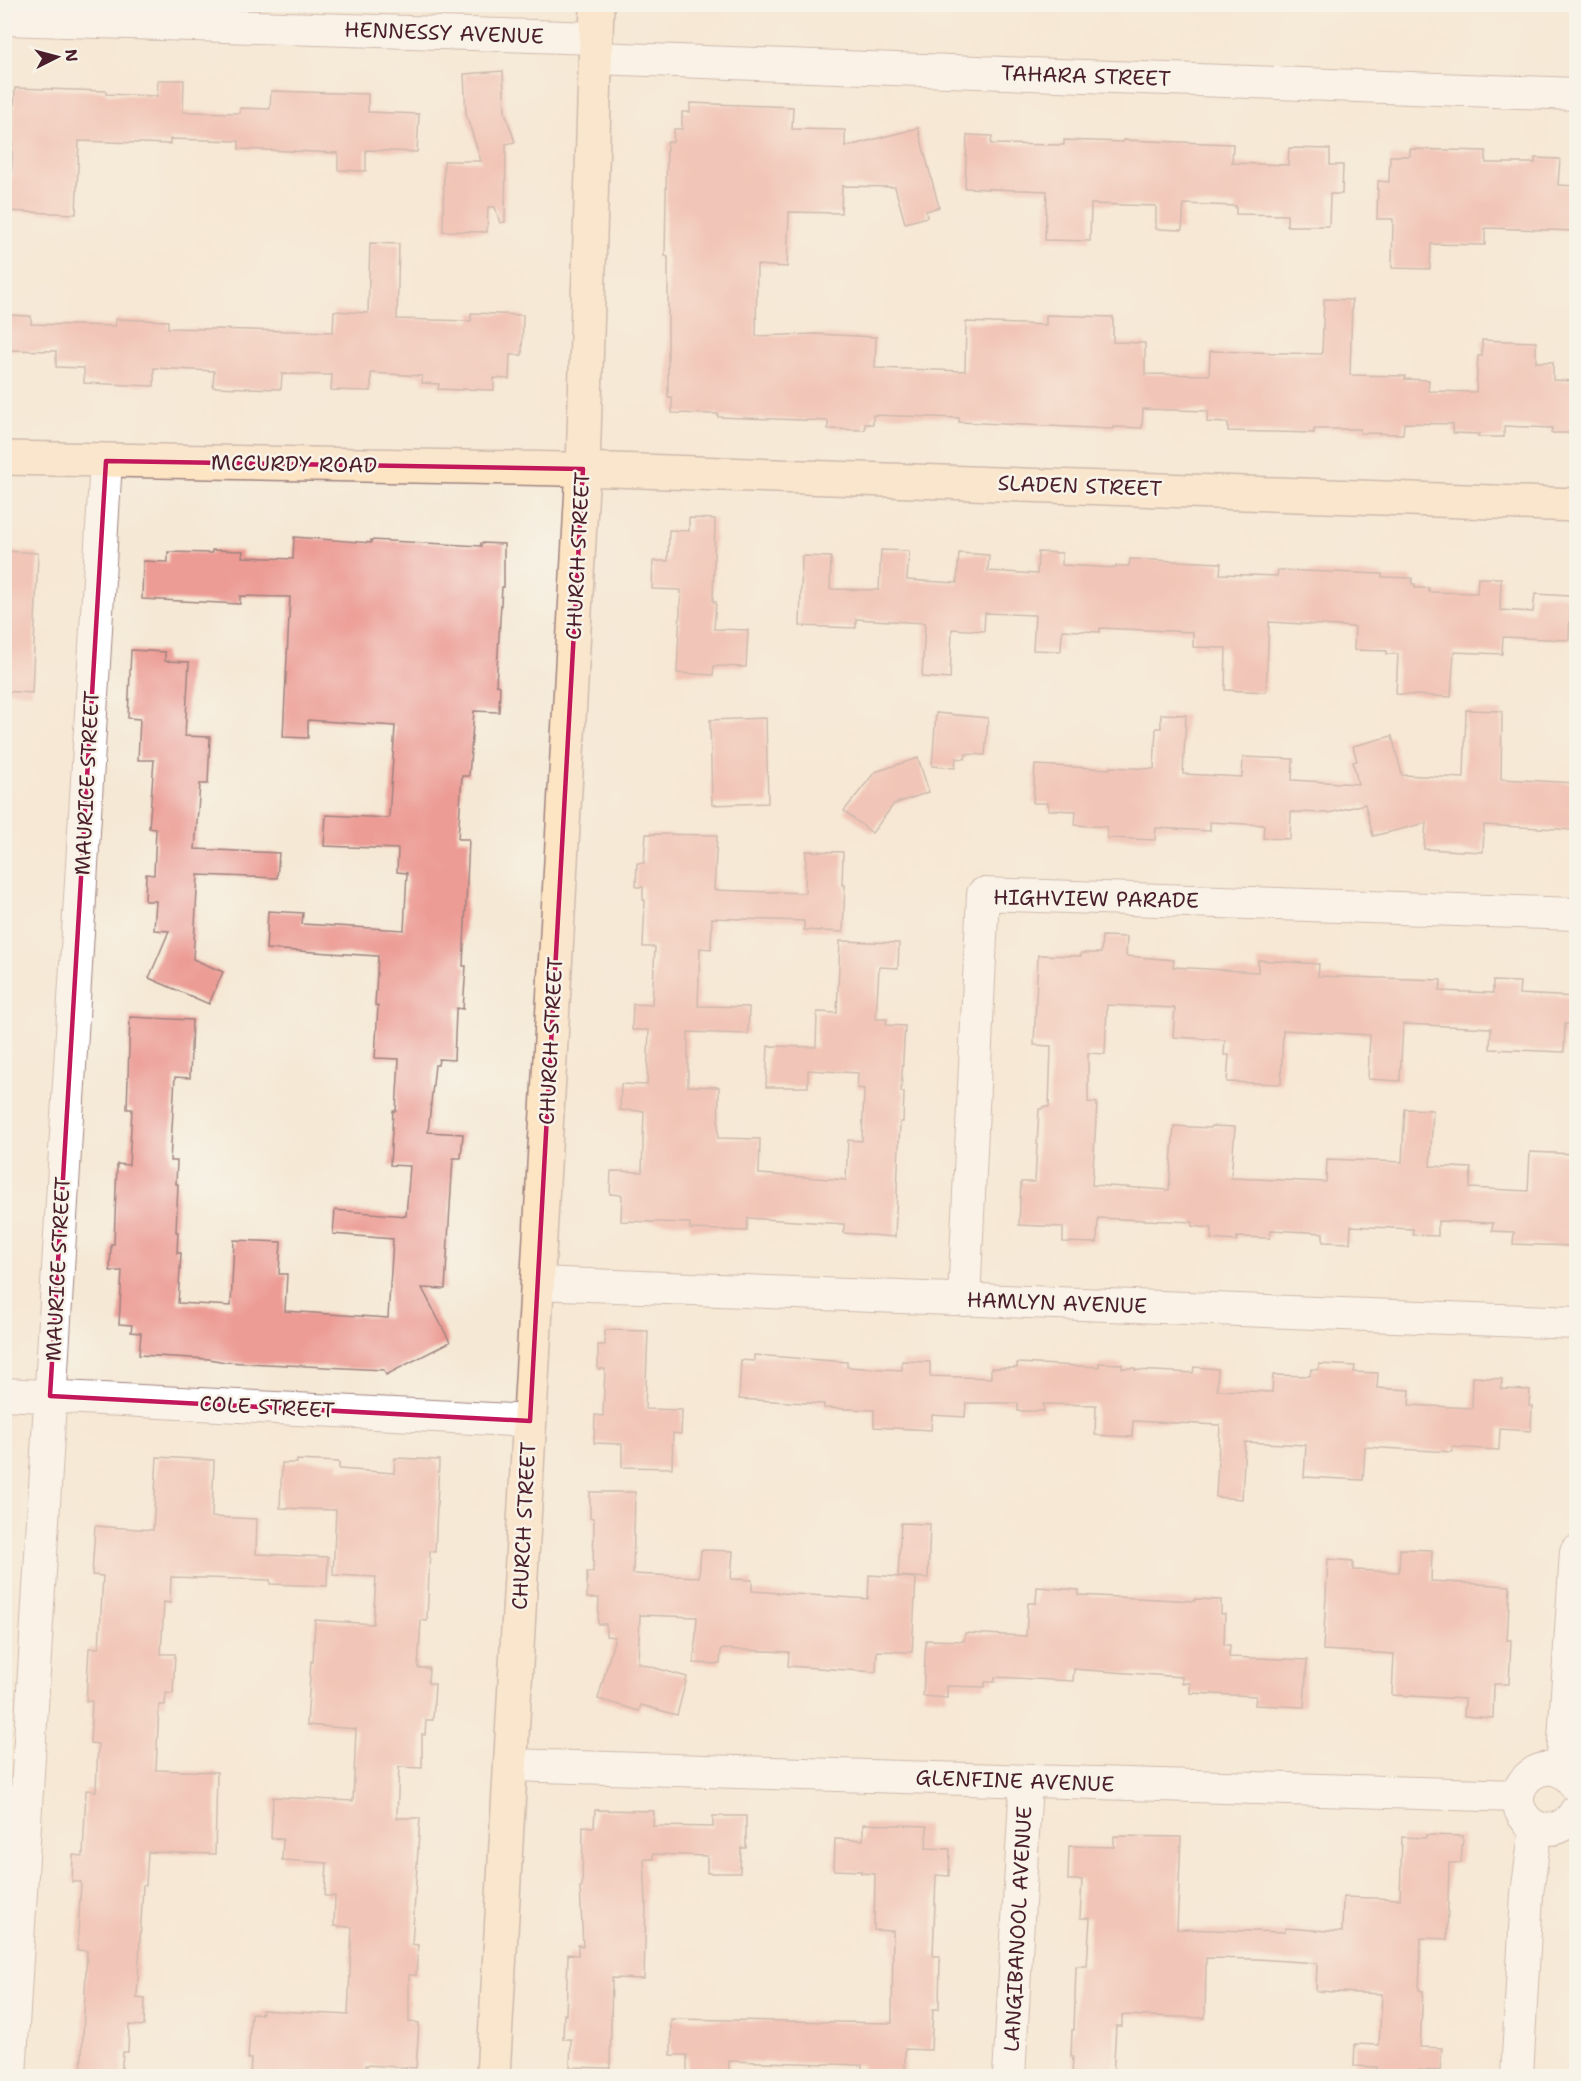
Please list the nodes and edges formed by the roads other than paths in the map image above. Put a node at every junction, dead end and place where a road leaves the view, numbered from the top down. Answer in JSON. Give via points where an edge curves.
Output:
{"nodes":[{"id":1,"x":597,"y":4,"type":"edge"},
{"id":2,"x":4,"y":19,"type":"edge"},
{"id":3,"x":596,"y":48,"type":"junction"},
{"id":4,"x":1576,"y":94,"type":"edge"},
{"id":5,"x":4,"y":458,"type":"edge"},
{"id":6,"x":106,"y":461,"type":"junction"},
{"id":7,"x":583,"y":469,"type":"junction"},
{"id":8,"x":1576,"y":505,"type":"edge"},
{"id":9,"x":1576,"y":914,"type":"edge"},
{"id":10,"x":537,"y":1283,"type":"junction"},
{"id":11,"x":964,"y":1300,"type":"junction"},
{"id":12,"x":1576,"y":1323,"type":"edge"},
{"id":13,"x":4,"y":1394,"type":"edge"},
{"id":14,"x":50,"y":1396,"type":"junction"},
{"id":15,"x":530,"y":1421,"type":"junction"},
{"id":16,"x":1576,"y":1552,"type":"edge"},
{"id":17,"x":511,"y":1765,"type":"junction"},
{"id":18,"x":1569,"y":1780,"type":"edge"},
{"id":19,"x":1026,"y":1782,"type":"junction"},
{"id":20,"x":1518,"y":1796,"type":"junction"},
{"id":21,"x":1576,"y":1811,"type":"edge"},
{"id":22,"x":1536,"y":1827,"type":"junction"},
{"id":23,"x":10,"y":2076,"type":"edge"},
{"id":24,"x":493,"y":2076,"type":"edge"},
{"id":25,"x":1009,"y":2076,"type":"edge"},
{"id":26,"x":1517,"y":2076,"type":"edge"}],
"edges":[{"from":1,"to":3,"type":"main road","name":"CHURCH STREET"},
{"from":2,"to":3,"type":"street","name":"HENNESSY AVENUE"},
{"from":3,"to":4,"type":"street","name":"TAHARA STREET"},
{"from":3,"to":7,"type":"main road","name":"CHURCH STREET"},
{"from":5,"to":6,"type":"main road","name":"MCCURDY ROAD"},
{"from":6,"to":7,"type":"main road","name":"MCCURDY ROAD"},
{"from":6,"to":14,"type":"street","name":"MAURICE STREET"},
{"from":7,"to":8,"type":"main road","name":"SLADEN STREET"},
{"from":7,"to":10,"type":"main road","name":"CHURCH STREET"},
{"from":9,"to":11,"type":"street","name":"HIGHVIEW PARADE","via":[[983,894]]},
{"from":10,"to":11,"type":"street","name":"HAMLYN AVENUE"},
{"from":10,"to":15,"type":"main road","name":"CHURCH STREET"},
{"from":11,"to":12,"type":"street","name":"HAMLYN AVENUE"},
{"from":13,"to":14,"type":"street","name":"COLE STREET"},
{"from":14,"to":15,"type":"street","name":"COLE STREET"},
{"from":14,"to":23,"type":"street","name":"MAURICE STREET"},
{"from":15,"to":17,"type":"main road","name":"CHURCH STREET"},
{"from":16,"to":18,"type":"street"},
{"from":17,"to":19,"type":"street","name":"GLENFINE AVENUE"},
{"from":17,"to":24,"type":"main road","name":"CHURCH STREET"},
{"from":18,"to":20,"type":"street","via":[[1553,1768],[1534,1772],[1526,1778]]},
{"from":19,"to":20,"type":"street","name":"GLENFINE AVENUE"},
{"from":19,"to":25,"type":"street","name":"LANGIBANOOL AVENUE"},
{"from":20,"to":22,"type":"street","via":[[1522,1814]]},
{"from":21,"to":22,"type":"street","via":[[1556,1829]]},
{"from":22,"to":26,"type":"street","via":[[1527,1894]]}]}
